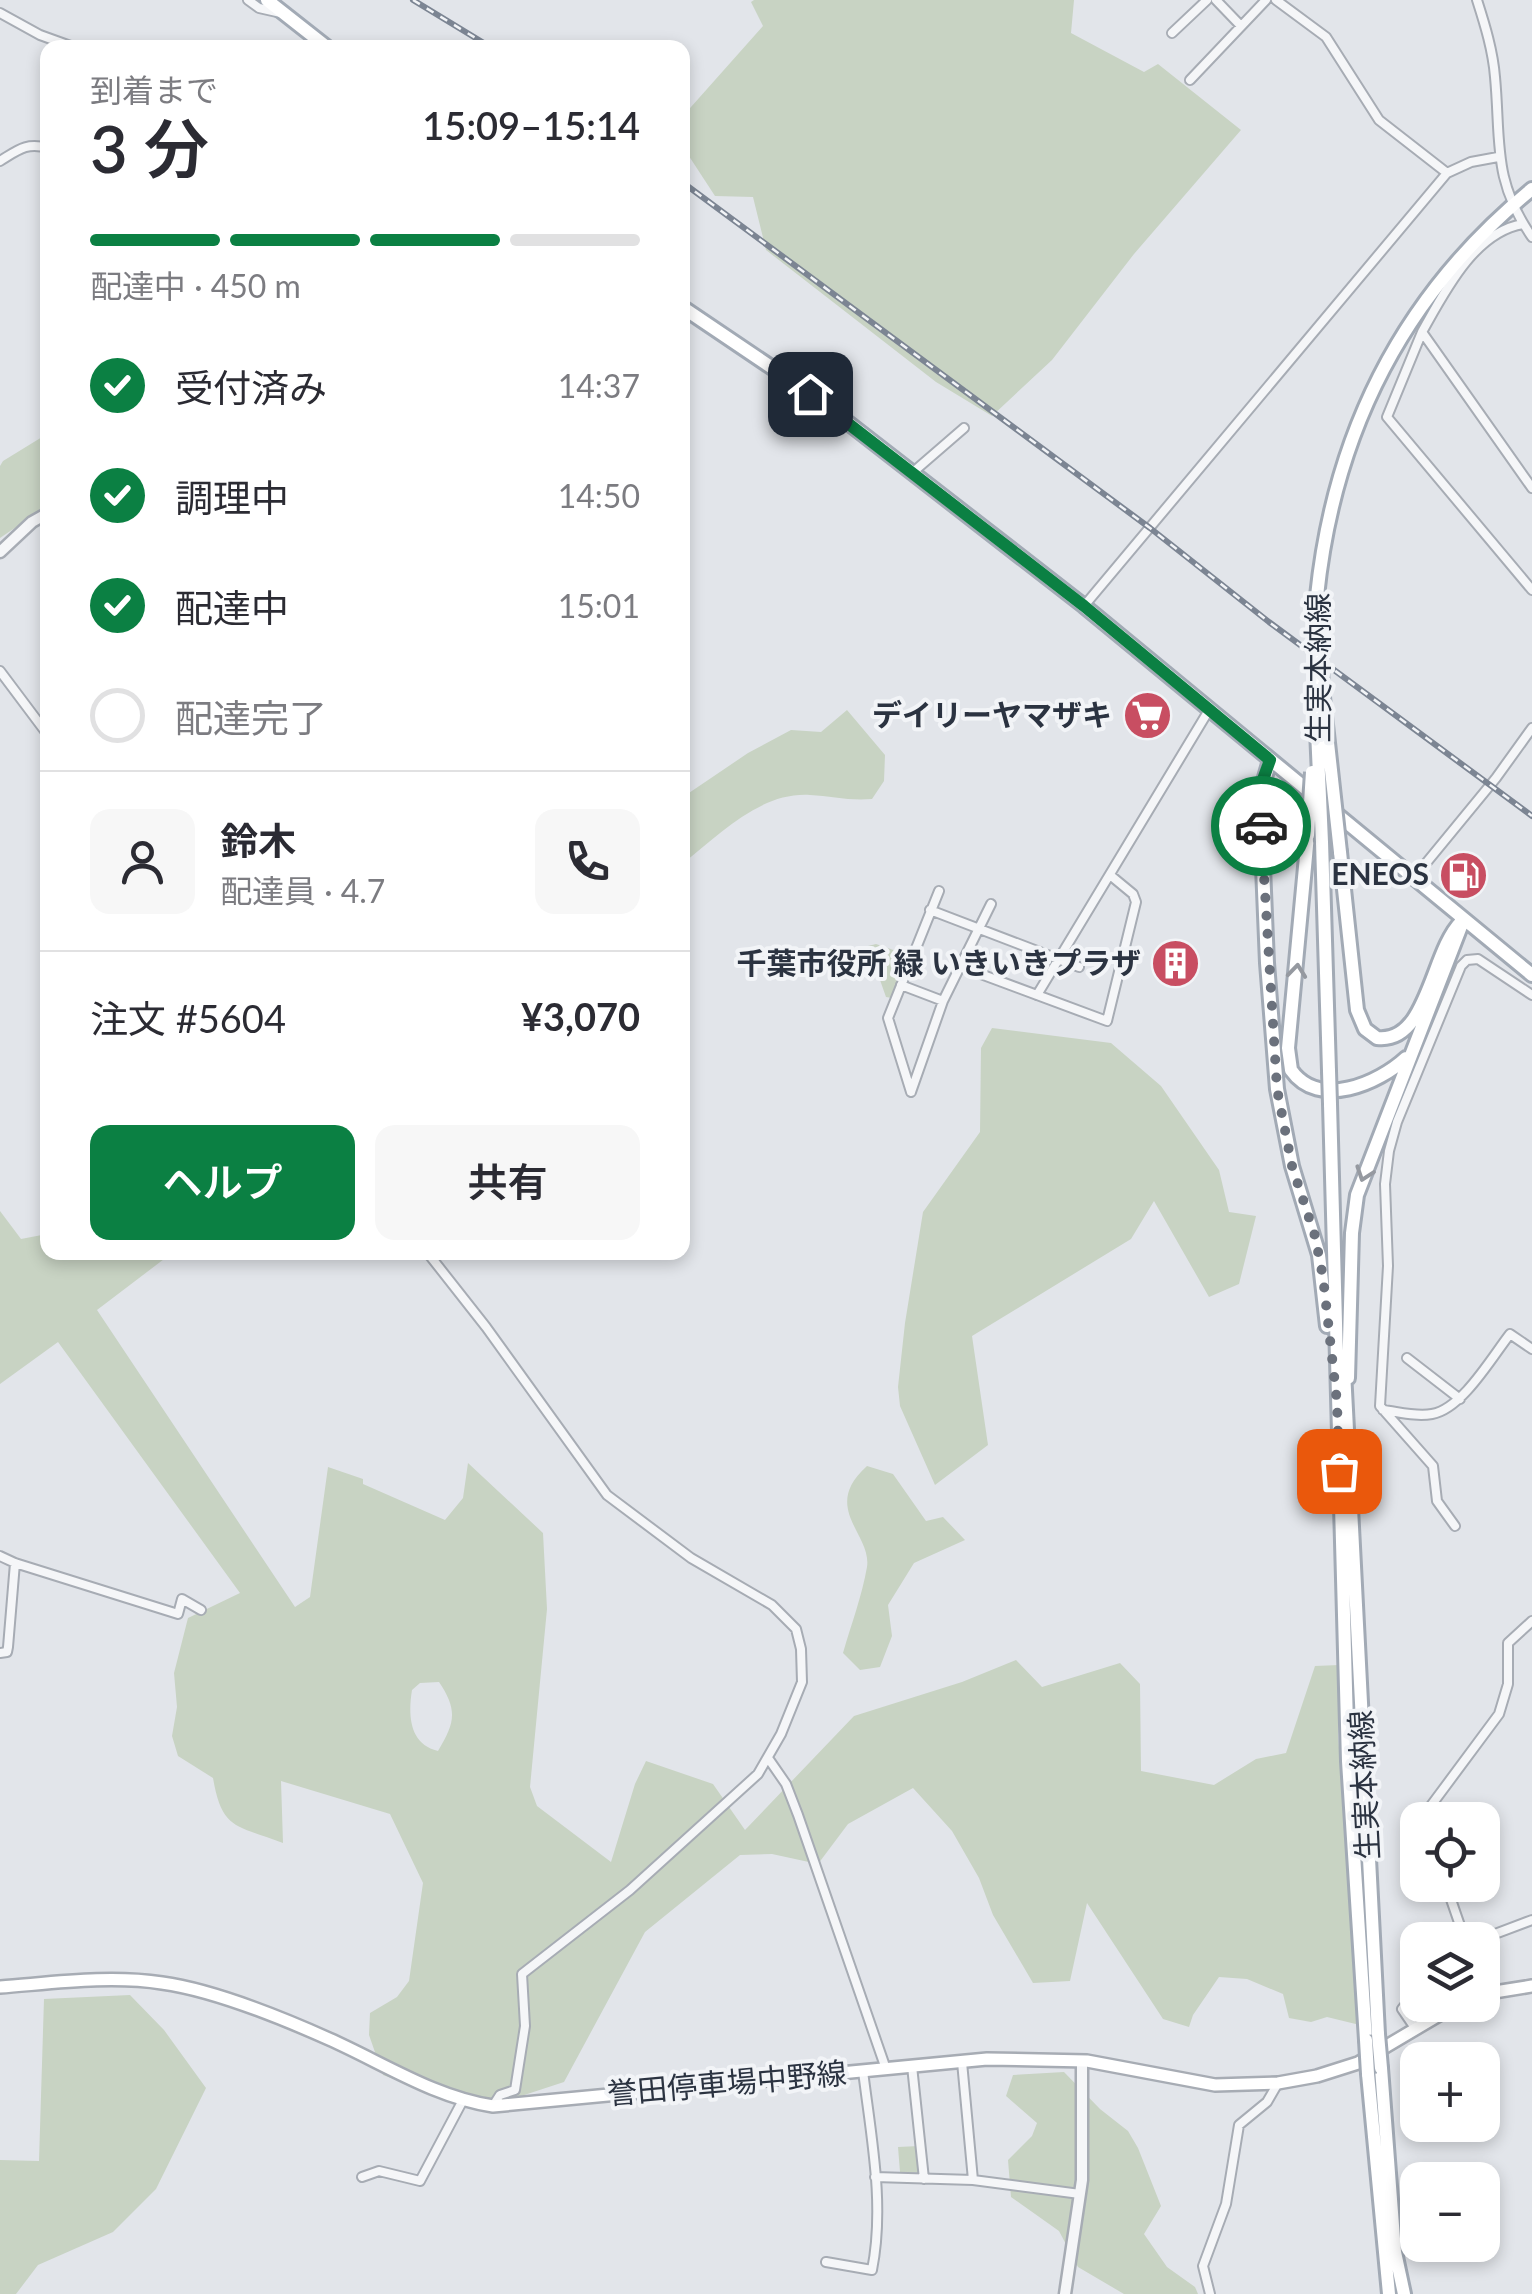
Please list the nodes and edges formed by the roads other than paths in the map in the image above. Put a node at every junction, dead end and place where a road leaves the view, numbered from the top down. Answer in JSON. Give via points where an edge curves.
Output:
{"nodes":[{"id":1,"x":248,"y":0,"type":"edge"},
{"id":2,"x":267,"y":0,"type":"edge"},
{"id":3,"x":1206,"y":0,"type":"edge"},
{"id":4,"x":1216,"y":0,"type":"edge"},
{"id":5,"x":1266,"y":0,"type":"edge"},
{"id":6,"x":1276,"y":0,"type":"edge"},
{"id":7,"x":1477,"y":0,"type":"edge"},
{"id":8,"x":0,"y":12,"type":"edge"},
{"id":9,"x":285,"y":13,"type":"junction"},
{"id":10,"x":1241,"y":26,"type":"junction"},
{"id":11,"x":1172,"y":34,"type":"dead end"},
{"id":12,"x":54,"y":40,"type":"edge"},
{"id":13,"x":318,"y":40,"type":"edge"},
{"id":14,"x":1190,"y":80,"type":"dead end"},
{"id":15,"x":40,"y":146,"type":"edge"},
{"id":16,"x":1498,"y":157,"type":"junction"},
{"id":17,"x":0,"y":161,"type":"edge"},
{"id":18,"x":1447,"y":172,"type":"junction"},
{"id":19,"x":1532,"y":189,"type":"edge"},
{"id":20,"x":1513,"y":204,"type":"junction"},
{"id":21,"x":1523,"y":224,"type":"junction"},
{"id":22,"x":1532,"y":236,"type":"edge"},
{"id":23,"x":690,"y":312,"type":"edge"},
{"id":24,"x":1422,"y":332,"type":"junction"},
{"id":25,"x":964,"y":428,"type":"dead end"},
{"id":26,"x":912,"y":474,"type":"junction"},
{"id":27,"x":1532,"y":488,"type":"edge"},
{"id":28,"x":40,"y":518,"type":"edge"},
{"id":29,"x":0,"y":552,"type":"edge"},
{"id":30,"x":1532,"y":590,"type":"edge"},
{"id":31,"x":1317,"y":596,"type":"junction"},
{"id":32,"x":1084,"y":606,"type":"junction"},
{"id":33,"x":0,"y":671,"type":"edge"},
{"id":34,"x":1209,"y":710,"type":"junction"},
{"id":35,"x":40,"y":724,"type":"edge"},
{"id":36,"x":1316,"y":724,"type":"junction"},
{"id":37,"x":1532,"y":728,"type":"edge"},
{"id":38,"x":1270,"y":760,"type":"junction"},
{"id":39,"x":1110,"y":875,"type":"junction"},
{"id":40,"x":1413,"y":879,"type":"junction"},
{"id":41,"x":938,"y":891,"type":"dead end"},
{"id":42,"x":991,"y":904,"type":"dead end"},
{"id":43,"x":930,"y":910,"type":"junction"},
{"id":44,"x":1463,"y":921,"type":"junction"},
{"id":45,"x":978,"y":928,"type":"junction"},
{"id":46,"x":1059,"y":958,"type":"junction"},
{"id":47,"x":958,"y":966,"type":"junction"},
{"id":48,"x":1079,"y":967,"type":"dead end"},
{"id":49,"x":1532,"y":975,"type":"edge"},
{"id":50,"x":901,"y":985,"type":"junction"},
{"id":51,"x":1037,"y":995,"type":"junction"},
{"id":52,"x":1532,"y":995,"type":"edge"},
{"id":53,"x":943,"y":1001,"type":"junction"},
{"id":54,"x":1411,"y":1052,"type":"junction"},
{"id":55,"x":433,"y":1260,"type":"edge"},
{"id":56,"x":1532,"y":1350,"type":"edge"},
{"id":57,"x":1408,"y":1358,"type":"dead end"},
{"id":58,"x":1460,"y":1398,"type":"junction"},
{"id":59,"x":1342,"y":1401,"type":"junction"},
{"id":60,"x":1384,"y":1410,"type":"junction"},
{"id":61,"x":1455,"y":1526,"type":"dead end"},
{"id":62,"x":0,"y":1556,"type":"edge"},
{"id":63,"x":15,"y":1564,"type":"junction"},
{"id":64,"x":201,"y":1610,"type":"dead end"},
{"id":65,"x":1532,"y":1621,"type":"edge"},
{"id":66,"x":0,"y":1653,"type":"edge"},
{"id":67,"x":768,"y":1758,"type":"junction"},
{"id":68,"x":1434,"y":1802,"type":"edge"},
{"id":69,"x":1532,"y":1920,"type":"edge"},
{"id":70,"x":1500,"y":1932,"type":"edge"},
{"id":71,"x":1532,"y":1986,"type":"edge"},
{"id":72,"x":0,"y":1987,"type":"edge"},
{"id":73,"x":1500,"y":1991,"type":"edge"},
{"id":74,"x":1411,"y":2022,"type":"edge"},
{"id":75,"x":1426,"y":2022,"type":"edge"},
{"id":76,"x":1415,"y":2028,"type":"junction"},
{"id":77,"x":1082,"y":2061,"type":"junction"},
{"id":78,"x":962,"y":2062,"type":"junction"},
{"id":79,"x":912,"y":2066,"type":"junction"},
{"id":80,"x":886,"y":2069,"type":"junction"},
{"id":81,"x":863,"y":2071,"type":"junction"},
{"id":82,"x":1375,"y":2071,"type":"junction"},
{"id":83,"x":1278,"y":2083,"type":"junction"},
{"id":84,"x":463,"y":2100,"type":"junction"},
{"id":85,"x":493,"y":2106,"type":"junction"},
{"id":86,"x":362,"y":2177,"type":"dead end"},
{"id":87,"x":876,"y":2177,"type":"junction"},
{"id":88,"x":924,"y":2179,"type":"junction"},
{"id":89,"x":973,"y":2180,"type":"junction"},
{"id":90,"x":1080,"y":2194,"type":"junction"},
{"id":91,"x":826,"y":2262,"type":"dead end"},
{"id":92,"x":1065,"y":2294,"type":"edge"},
{"id":93,"x":1210,"y":2294,"type":"edge"},
{"id":94,"x":1389,"y":2294,"type":"edge"},
{"id":95,"x":1404,"y":2294,"type":"edge"}],
"edges":[{"from":1,"to":9,"type":"street"},
{"from":2,"to":9,"type":"main road"},
{"from":3,"to":11,"type":"street"},
{"from":4,"to":10,"type":"street"},
{"from":5,"to":10,"type":"street"},
{"from":6,"to":18,"type":"street","via":[[1326,37],[1379,120]]},
{"from":7,"to":16,"type":"street","via":[[1495,76]]},
{"from":8,"to":12,"type":"street"},
{"from":9,"to":13,"type":"main road"},
{"from":10,"to":14,"type":"street"},
{"from":15,"to":17,"type":"street","via":[[20,146]]},
{"from":16,"to":18,"type":"street"},
{"from":16,"to":20,"type":"street"},
{"from":18,"to":32,"type":"street"},
{"from":19,"to":20,"type":"main road","name":"生実本納線"},
{"from":20,"to":21,"type":"street"},
{"from":20,"to":31,"type":"main road","name":"生実本納線","via":[[1461,254],[1398,342],[1357,421],[1333,499]]},
{"from":21,"to":22,"type":"street"},
{"from":21,"to":24,"type":"street","via":[[1503,229],[1472,258]]},
{"from":23,"to":26,"type":"main road"},
{"from":24,"to":27,"type":"street"},
{"from":24,"to":30,"type":"street","via":[[1387,416]]},
{"from":25,"to":26,"type":"street"},
{"from":26,"to":32,"type":"main road"},
{"from":28,"to":29,"type":"street"},
{"from":31,"to":36,"type":"main road","name":"生実本納線","bridge":true},
{"from":31,"to":44,"type":"main road","bridge":true,"via":[[1357,1010],[1364,1028],[1377,1038],[1400,1035],[1414,1021],[1448,936]]},
{"from":32,"to":34,"type":"main road"},
{"from":33,"to":35,"type":"street"},
{"from":34,"to":38,"type":"main road"},
{"from":34,"to":39,"type":"street"},
{"from":54,"to":36,"type":"main road","one_way":true,"bridge":true,"via":[[1376,1081],[1356,1087],[1313,1087],[1292,1070],[1288,1048]]},
{"from":36,"to":59,"type":"main road","name":"生実本納線","bridge":true},
{"from":37,"to":40,"type":"street"},
{"from":38,"to":40,"type":"main road"},
{"from":38,"to":59,"type":"main road","via":[[1260,795],[1277,1089],[1319,1254]]},
{"from":39,"to":46,"type":"street"},
{"from":39,"to":51,"type":"street","via":[[1136,902],[1107,1020]]},
{"from":40,"to":44,"type":"main road"},
{"from":41,"to":43,"type":"street"},
{"from":42,"to":45,"type":"street"},
{"from":43,"to":45,"type":"street"},
{"from":43,"to":50,"type":"street"},
{"from":44,"to":49,"type":"main road"},
{"from":44,"to":54,"type":"main road"},
{"from":45,"to":46,"type":"street"},
{"from":45,"to":47,"type":"street"},
{"from":46,"to":48,"type":"street"},
{"from":46,"to":51,"type":"street"},
{"from":47,"to":51,"type":"street"},
{"from":47,"to":53,"type":"street"},
{"from":50,"to":53,"type":"street"},
{"from":50,"to":53,"type":"street","via":[[888,1018],[910,1092]]},
{"from":52,"to":60,"type":"street","via":[[1478,959],[1466,960],[1397,1122],[1385,1184]]},
{"from":54,"to":59,"type":"main road","one_way":true,"via":[[1357,1195]]},
{"from":55,"to":67,"type":"street","via":[[608,1495],[796,1628],[802,1682]]},
{"from":56,"to":58,"type":"street","via":[[1510,1334]]},
{"from":57,"to":58,"type":"street"},
{"from":58,"to":60,"type":"street","via":[[1432,1414]]},
{"from":59,"to":82,"type":"main road","name":"生実本納線","bridge":true},
{"from":60,"to":61,"type":"street","via":[[1433,1466],[1434,1504]]},
{"from":62,"to":63,"type":"street"},
{"from":63,"to":64,"type":"street","via":[[178,1614],[182,1599]]},
{"from":63,"to":66,"type":"street","via":[[8,1647]]},
{"from":65,"to":68,"type":"street","via":[[1508,1643],[1508,1684],[1498,1714]]},
{"from":67,"to":80,"type":"street","via":[[798,1815]]},
{"from":67,"to":85,"type":"street","via":[[644,1878],[522,1974],[525,2026],[516,2090],[500,2095]]},
{"from":69,"to":70,"type":"street"},
{"from":71,"to":73,"type":"main road"},
{"from":72,"to":84,"type":"main road","name":"誉田停車場中野線","via":[[124,1980],[190,1989],[327,2038]]},
{"from":74,"to":76,"type":"street"},
{"from":75,"to":76,"type":"main road","name":"誉田停車場中野線"},
{"from":76,"to":83,"type":"main road","name":"誉田停車場中野線","via":[[1358,2063]]},
{"from":77,"to":78,"type":"main road","name":"誉田停車場中野線"},
{"from":77,"to":83,"type":"main road","name":"誉田停車場中野線","via":[[1216,2085]]},
{"from":77,"to":90,"type":"street"},
{"from":78,"to":79,"type":"main road","name":"誉田停車場中野線"},
{"from":78,"to":89,"type":"street"},
{"from":79,"to":80,"type":"main road","name":"誉田停車場中野線"},
{"from":79,"to":88,"type":"street"},
{"from":80,"to":81,"type":"main road","name":"誉田停車場中野線"},
{"from":81,"to":85,"type":"main road","name":"誉田停車場中野線"},
{"from":81,"to":87,"type":"street"},
{"from":82,"to":94,"type":"main road","name":"生実本納線"},
{"from":82,"to":95,"type":"main road","name":"生実本納線"},
{"from":83,"to":93,"type":"street","via":[[1239,2125],[1226,2204],[1202,2266]]},
{"from":84,"to":85,"type":"main road","name":"誉田停車場中野線"},
{"from":84,"to":86,"type":"street","via":[[420,2181],[378,2171]]},
{"from":87,"to":88,"type":"street"},
{"from":87,"to":91,"type":"street","via":[[872,2270]]},
{"from":88,"to":89,"type":"street"},
{"from":89,"to":90,"type":"street"},
{"from":90,"to":92,"type":"street"}]}
